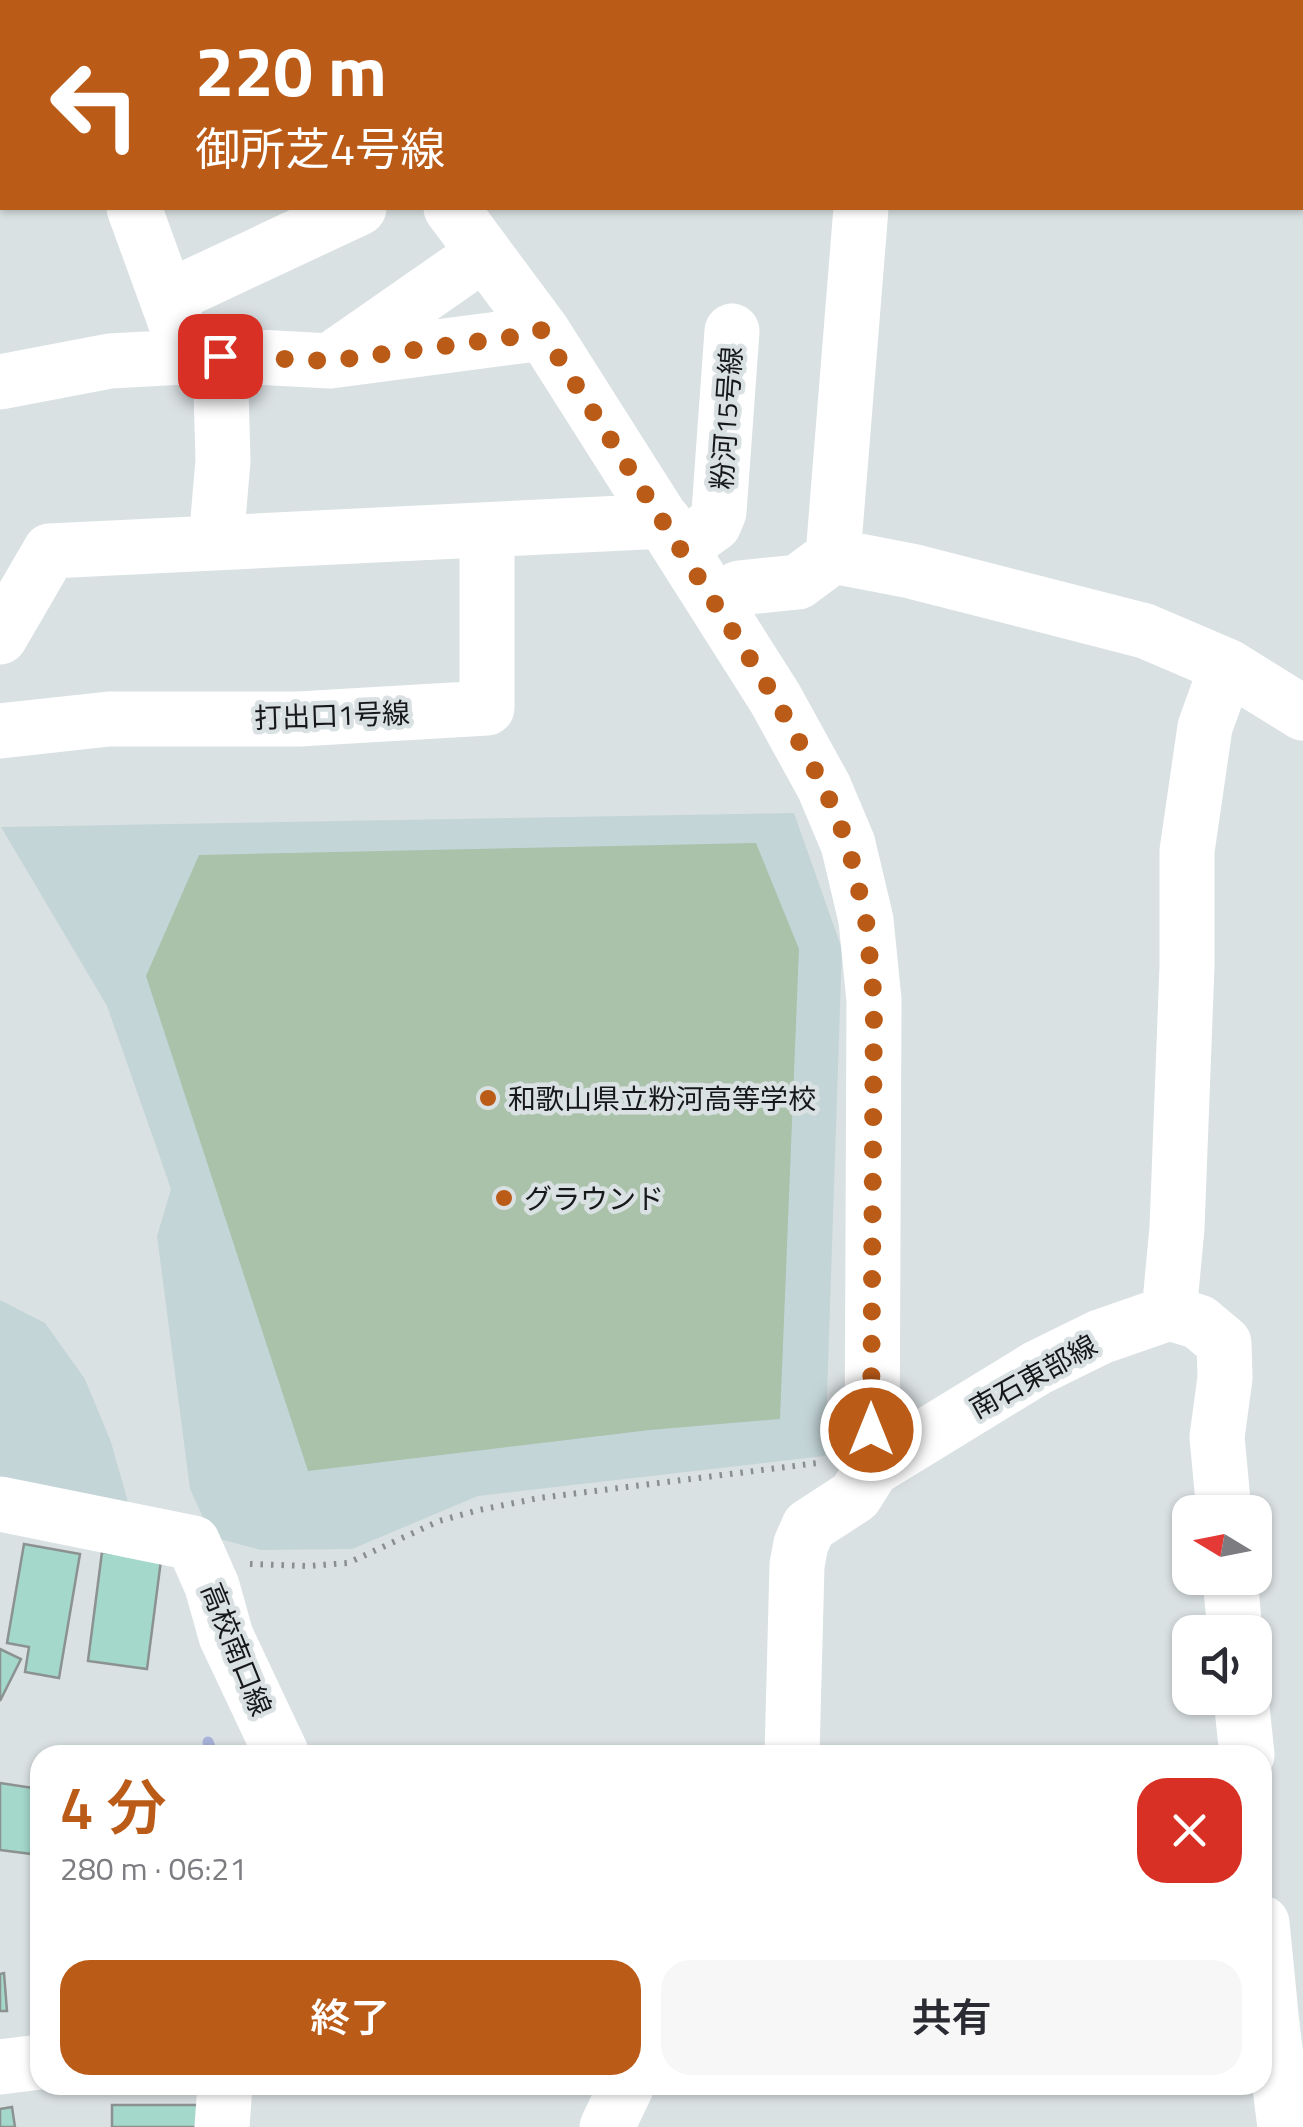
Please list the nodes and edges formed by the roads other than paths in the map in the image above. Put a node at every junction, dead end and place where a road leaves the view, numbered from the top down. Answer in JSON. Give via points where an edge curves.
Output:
{"nodes":[{"id":1,"x":135,"y":210,"type":"edge"},
{"id":2,"x":355,"y":210,"type":"edge"},
{"id":3,"x":453,"y":210,"type":"edge"},
{"id":4,"x":860,"y":210,"type":"edge"},
{"id":5,"x":460,"y":270,"type":"dead end"},
{"id":6,"x":169,"y":297,"type":"junction"},
{"id":7,"x":541,"y":330,"type":"junction"},
{"id":8,"x":732,"y":331,"type":"dead end"},
{"id":9,"x":196,"y":356,"type":"junction"},
{"id":10,"x":330,"y":361,"type":"junction"},
{"id":11,"x":0,"y":382,"type":"edge"},
{"id":12,"x":487,"y":531,"type":"junction"},
{"id":13,"x":673,"y":534,"type":"junction"},
{"id":14,"x":216,"y":542,"type":"junction"},
{"id":15,"x":833,"y":556,"type":"junction"},
{"id":16,"x":717,"y":606,"type":"junction"},
{"id":17,"x":0,"y":636,"type":"edge"},
{"id":18,"x":1227,"y":666,"type":"junction"},
{"id":19,"x":1303,"y":713,"type":"edge"},
{"id":20,"x":0,"y":731,"type":"edge"},
{"id":21,"x":1170,"y":1313,"type":"junction"},
{"id":22,"x":871,"y":1463,"type":"junction"},
{"id":23,"x":1222,"y":1495,"type":"edge"},
{"id":24,"x":0,"y":1504,"type":"edge"},
{"id":25,"x":1243,"y":1715,"type":"edge"},
{"id":26,"x":277,"y":1745,"type":"edge"},
{"id":27,"x":792,"y":1745,"type":"edge"},
{"id":28,"x":1246,"y":1745,"type":"edge"},
{"id":29,"x":1272,"y":1983,"type":"edge"},
{"id":30,"x":1279,"y":2026,"type":"edge"},
{"id":31,"x":30,"y":2063,"type":"edge"},
{"id":32,"x":0,"y":2067,"type":"edge"},
{"id":33,"x":224,"y":2095,"type":"edge"},
{"id":34,"x":623,"y":2095,"type":"edge"},
{"id":35,"x":222,"y":2127,"type":"edge"},
{"id":36,"x":607,"y":2127,"type":"edge"},
{"id":37,"x":1285,"y":2127,"type":"edge"}],
"edges":[{"from":1,"to":6,"type":"street"},
{"from":2,"to":6,"type":"street"},
{"from":3,"to":7,"type":"street"},
{"from":4,"to":15,"type":"street"},
{"from":5,"to":10,"type":"street"},
{"from":6,"to":9,"type":"street","via":[[179,332]]},
{"from":7,"to":10,"type":"street"},
{"from":7,"to":13,"type":"street"},
{"from":8,"to":13,"type":"street","name":"粉河15号線","via":[[719,512],[714,524]]},
{"from":9,"to":10,"type":"street"},
{"from":9,"to":11,"type":"street","via":[[81,365]]},
{"from":9,"to":14,"type":"street","via":[[223,461]]},
{"from":12,"to":13,"type":"street"},
{"from":12,"to":14,"type":"street"},
{"from":12,"to":20,"type":"street","name":"打出口1号線","via":[[488,708],[109,720]]},
{"from":13,"to":16,"type":"street"},
{"from":14,"to":17,"type":"street","via":[[50,551]]},
{"from":15,"to":16,"type":"street","via":[[798,582],[739,588]]},
{"from":15,"to":18,"type":"street","via":[[1145,630]]},
{"from":16,"to":22,"type":"street","via":[[824,787],[848,844],[866,920],[874,1000]]},
{"from":18,"to":19,"type":"street"},
{"from":18,"to":21,"type":"street","via":[[1206,727],[1187,850],[1188,966]]},
{"from":21,"to":22,"type":"street","name":"南石東部線","via":[[1037,1368]]},
{"from":21,"to":23,"type":"street","via":[[1199,1322],[1224,1343],[1217,1437]]},
{"from":22,"to":27,"type":"street","name":"南石東部線","via":[[855,1496],[809,1526],[801,1544]]},
{"from":24,"to":26,"type":"street","name":"高校南口線","via":[[193,1543],[226,1636]]},
{"from":25,"to":28,"type":"street"},
{"from":29,"to":30,"type":"street"},
{"from":30,"to":37,"type":"street"},
{"from":31,"to":32,"type":"street"},
{"from":33,"to":35,"type":"street"},
{"from":34,"to":36,"type":"street"}]}
